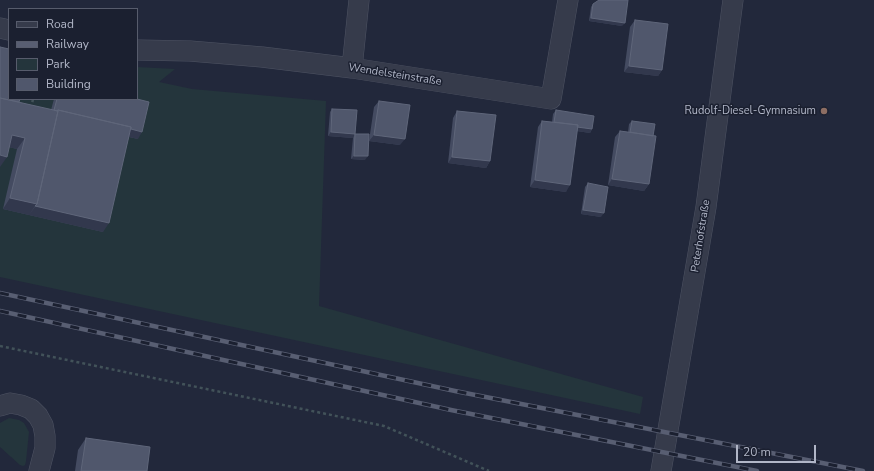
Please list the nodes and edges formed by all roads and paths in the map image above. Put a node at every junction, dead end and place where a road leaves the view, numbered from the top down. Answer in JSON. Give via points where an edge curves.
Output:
{"nodes":[{"id":1,"x":359,"y":0,"type":"edge"},
{"id":2,"x":568,"y":0,"type":"edge"},
{"id":3,"x":733,"y":0,"type":"edge"},
{"id":4,"x":138,"y":50,"type":"edge"},
{"id":5,"x":352,"y":68,"type":"junction"},
{"id":6,"x":33,"y":100,"type":"edge"},
{"id":7,"x":31,"y":108,"type":"edge"},
{"id":8,"x":0,"y":346,"type":"edge"},
{"id":9,"x":0,"y":406,"type":"edge"},
{"id":10,"x":39,"y":471,"type":"edge"},
{"id":11,"x":489,"y":471,"type":"edge"},
{"id":12,"x":662,"y":471,"type":"edge"}],
"edges":[{"from":1,"to":5,"type":"street"},
{"from":2,"to":5,"type":"street","name":"Wendelsteinstraße","via":[[551,99]]},
{"from":3,"to":12,"type":"street","name":"Peterhofstraße","via":[[706,207]]},
{"from":4,"to":5,"type":"street","name":"Wendelsteinstraße","via":[[262,57]]},
{"from":6,"to":7,"type":"path"},
{"from":8,"to":11,"type":"path","via":[[384,426]]},
{"from":9,"to":10,"type":"street","via":[[10,403],[21,404],[38,416],[46,436]]}]}
